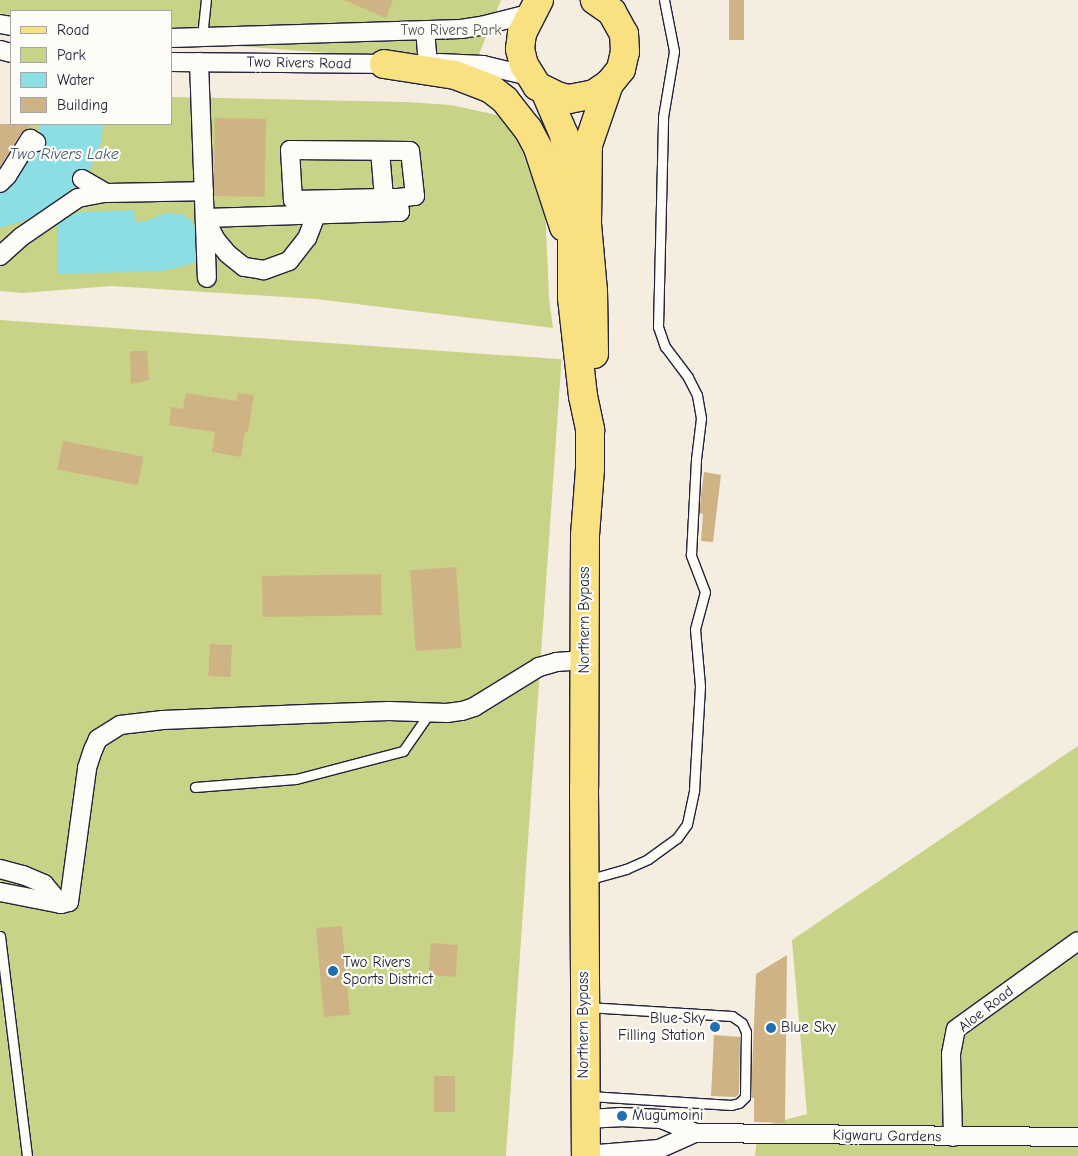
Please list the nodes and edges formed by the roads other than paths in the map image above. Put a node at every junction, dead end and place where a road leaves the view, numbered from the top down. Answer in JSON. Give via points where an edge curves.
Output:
{"nodes":[{"id":1,"x":206,"y":0,"type":"edge"},
{"id":2,"x":664,"y":0,"type":"edge"},
{"id":3,"x":597,"y":1,"type":"edge"},
{"id":4,"x":539,"y":5,"type":"edge"},
{"id":5,"x":425,"y":30,"type":"junction"},
{"id":6,"x":204,"y":37,"type":"junction"},
{"id":7,"x":172,"y":38,"type":"edge"},
{"id":8,"x":172,"y":62,"type":"edge"},
{"id":9,"x":203,"y":62,"type":"junction"},
{"id":10,"x":384,"y":64,"type":"junction"},
{"id":11,"x":428,"y":64,"type":"junction"},
{"id":12,"x":537,"y":84,"type":"junction"},
{"id":13,"x":609,"y":84,"type":"junction"},
{"id":14,"x":36,"y":142,"type":"dead end"},
{"id":15,"x":380,"y":151,"type":"junction"},
{"id":16,"x":82,"y":179,"type":"dead end"},
{"id":17,"x":0,"y":182,"type":"edge"},
{"id":18,"x":204,"y":191,"type":"junction"},
{"id":19,"x":106,"y":193,"type":"junction"},
{"id":20,"x":391,"y":198,"type":"junction"},
{"id":21,"x":316,"y":215,"type":"junction"},
{"id":22,"x":205,"y":218,"type":"junction"},
{"id":23,"x":571,"y":253,"type":"junction"},
{"id":24,"x":0,"y":256,"type":"edge"},
{"id":25,"x":207,"y":278,"type":"dead end"},
{"id":26,"x":590,"y":430,"type":"junction"},
{"id":27,"x":585,"y":660,"type":"junction"},
{"id":28,"x":430,"y":712,"type":"junction"},
{"id":29,"x":195,"y":788,"type":"dead end"},
{"id":30,"x":0,"y":869,"type":"edge"},
{"id":31,"x":585,"y":881,"type":"junction"},
{"id":32,"x":0,"y":892,"type":"edge"},
{"id":33,"x":61,"y":904,"type":"junction"},
{"id":34,"x":0,"y":936,"type":"edge"},
{"id":35,"x":1078,"y":941,"type":"edge"},
{"id":36,"x":584,"y":1007,"type":"junction"},
{"id":37,"x":585,"y":1107,"type":"junction"},
{"id":38,"x":696,"y":1133,"type":"junction"},
{"id":39,"x":954,"y":1137,"type":"junction"},
{"id":40,"x":1078,"y":1137,"type":"edge"},
{"id":41,"x":586,"y":1155,"type":"edge"},
{"id":42,"x":27,"y":1156,"type":"edge"}],
"edges":[{"from":1,"to":6,"type":"lane"},
{"from":2,"to":31,"type":"lane","via":[[674,51],[663,117],[658,326],[665,347],[688,377],[697,396],[701,418],[691,555],[705,592],[695,630],[700,686],[694,790],[687,824],[677,838],[648,859]]},
{"from":3,"to":13,"type":"main road","via":[[612,12],[624,34],[625,52],[621,69]]},
{"from":4,"to":5,"type":"street","name":"Two Rivers Road","via":[[481,26]]},
{"from":4,"to":12,"type":"main road","name":"Northern Bypass","via":[[522,33],[520,49]]},
{"from":5,"to":6,"type":"street","name":"Two Rivers Road"},
{"from":5,"to":11,"type":"street"},
{"from":6,"to":7,"type":"street","name":"Two Rivers Road"},
{"from":6,"to":9,"type":"street"},
{"from":8,"to":9,"type":"street","name":"Two Rivers Road"},
{"from":9,"to":10,"type":"street","name":"Two Rivers Road"},
{"from":9,"to":18,"type":"street"},
{"from":10,"to":11,"type":"street","name":"Two Rivers Road"},
{"from":10,"to":23,"type":"main road","via":[[455,75],[491,89],[505,100],[528,129],[538,148]]},
{"from":11,"to":12,"type":"street","name":"Two Rivers Road","via":[[483,65]]},
{"from":12,"to":13,"type":"main road","via":[[560,97],[578,98],[594,94]]},
{"from":12,"to":23,"type":"main road","name":"Northern Bypass","via":[[564,135],[572,184]]},
{"from":13,"to":26,"type":"main road","via":[[588,145],[587,224],[593,291],[596,397]]},
{"from":14,"to":17,"type":"street","via":[[30,139]]},
{"from":15,"to":20,"type":"street"},
{"from":15,"to":20,"type":"street","via":[[410,151],[415,196]]},
{"from":15,"to":20,"type":"street","via":[[290,150],[293,200]]},
{"from":16,"to":19,"type":"street"},
{"from":18,"to":19,"type":"street"},
{"from":18,"to":22,"type":"street"},
{"from":19,"to":24,"type":"street","via":[[78,198],[21,237]]},
{"from":20,"to":21,"type":"street","via":[[400,212]]},
{"from":21,"to":22,"type":"street"},
{"from":21,"to":22,"type":"street","via":[[307,238],[289,262],[264,270],[244,267],[227,253]]},
{"from":22,"to":25,"type":"street"},
{"from":23,"to":26,"type":"main road","name":"Northern Bypass","via":[[577,350]]},
{"from":26,"to":27,"type":"main road","name":"Northern Bypass","via":[[585,535]]},
{"from":27,"to":28,"type":"street","via":[[539,667],[474,707],[447,713]]},
{"from":27,"to":31,"type":"main road","name":"Northern Bypass"},
{"from":28,"to":29,"type":"lane","via":[[403,751],[296,779]]},
{"from":28,"to":33,"type":"street","via":[[163,720],[114,728],[98,739],[92,750],[71,897],[67,904]]},
{"from":30,"to":33,"type":"street","via":[[44,884]]},
{"from":31,"to":36,"type":"main road","name":"Northern Bypass"},
{"from":32,"to":33,"type":"street"},
{"from":34,"to":42,"type":"lane"},
{"from":35,"to":39,"type":"street","name":"Aloe Road","via":[[956,1029],[951,1054]]},
{"from":36,"to":37,"type":"main road","name":"Northern Bypass"},
{"from":36,"to":37,"type":"lane","via":[[732,1016],[742,1023],[746,1032],[745,1097],[739,1103]]},
{"from":37,"to":38,"type":"street","name":"Kigwaru Gardens","via":[[620,1117],[661,1119]]},
{"from":37,"to":41,"type":"main road","name":"Northern Bypass"},
{"from":38,"to":39,"type":"street","name":"Kigwaru Gardens"},
{"from":38,"to":41,"type":"street","name":"Kigwaru Gardens","via":[[660,1150]]},
{"from":39,"to":40,"type":"street","name":"Kigwaru Gardens"}]}
